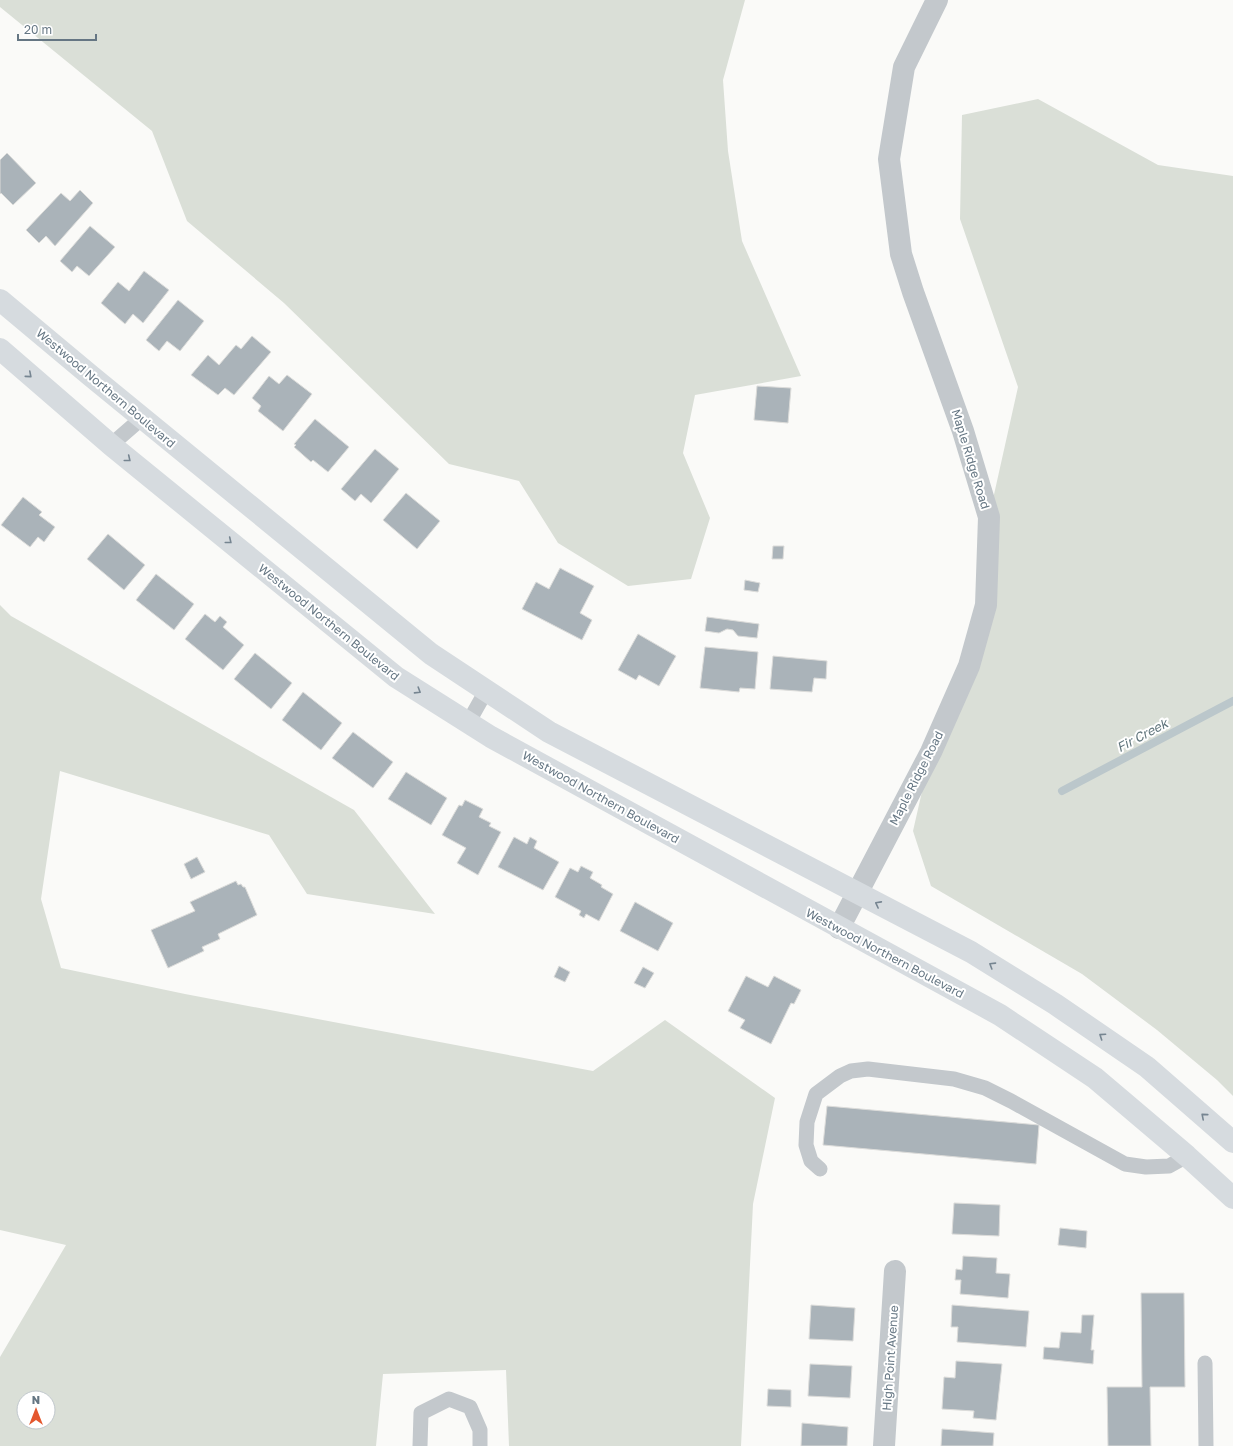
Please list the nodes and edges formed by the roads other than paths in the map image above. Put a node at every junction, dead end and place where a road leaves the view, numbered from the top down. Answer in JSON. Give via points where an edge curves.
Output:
{"nodes":[{"id":1,"x":937,"y":0,"type":"edge"},
{"id":2,"x":0,"y":300,"type":"edge"},
{"id":3,"x":0,"y":349,"type":"edge"},
{"id":4,"x":142,"y":418,"type":"junction"},
{"id":5,"x":111,"y":445,"type":"junction"},
{"id":6,"x":486,"y":691,"type":"junction"},
{"id":7,"x":468,"y":722,"type":"junction"},
{"id":8,"x":856,"y":892,"type":"junction"},
{"id":9,"x":839,"y":928,"type":"junction"},
{"id":10,"x":1233,"y":1142,"type":"edge"},
{"id":11,"x":1187,"y":1156,"type":"junction"},
{"id":12,"x":820,"y":1169,"type":"dead end"},
{"id":13,"x":1233,"y":1198,"type":"edge"},
{"id":14,"x":895,"y":1271,"type":"dead end"},
{"id":15,"x":1205,"y":1363,"type":"dead end"},
{"id":16,"x":420,"y":1446,"type":"edge"},
{"id":17,"x":480,"y":1446,"type":"edge"},
{"id":18,"x":884,"y":1446,"type":"edge"},
{"id":19,"x":1206,"y":1446,"type":"edge"}],
"edges":[{"from":1,"to":8,"type":"street","name":"Maple Ridge Road","via":[[904,67],[888,158],[901,254],[963,431],[989,517],[986,605],[969,666],[931,752]]},
{"from":2,"to":4,"type":"main road","name":"Westwood Northern Boulevard"},
{"from":3,"to":5,"type":"main road","name":"Westwood Northern Boulevard","one_way":true},
{"from":4,"to":5,"type":"lane"},
{"from":4,"to":6,"type":"main road","name":"Westwood Northern Boulevard","via":[[431,654]]},
{"from":5,"to":7,"type":"main road","name":"Westwood Northern Boulevard","one_way":true,"via":[[396,677]]},
{"from":6,"to":7,"type":"lane"},
{"from":6,"to":8,"type":"main road","name":"Westwood Northern Boulevard","via":[[549,732]]},
{"from":7,"to":9,"type":"main road","name":"Westwood Northern Boulevard"},
{"from":8,"to":9,"type":"street","name":"Maple Ridge Road"},
{"from":10,"to":8,"type":"main road","name":"Westwood Northern Boulevard","one_way":true,"via":[[1147,1067],[1055,1004],[971,952]]},
{"from":9,"to":11,"type":"main road","name":"Westwood Northern Boulevard","via":[[1000,1015],[1095,1078]]},
{"from":11,"to":12,"type":"lane","via":[[1169,1166],[1146,1167],[1125,1164],[985,1088],[954,1079],[868,1069],[851,1071],[840,1076],[816,1094],[807,1122],[806,1145],[811,1161]]},
{"from":11,"to":13,"type":"main road","name":"Westwood Northern Boulevard"},
{"from":14,"to":18,"type":"street","name":"High Point Avenue"},
{"from":15,"to":19,"type":"lane"},
{"from":16,"to":17,"type":"lane","via":[[421,1413],[449,1399],[470,1407],[480,1430]]}]}
